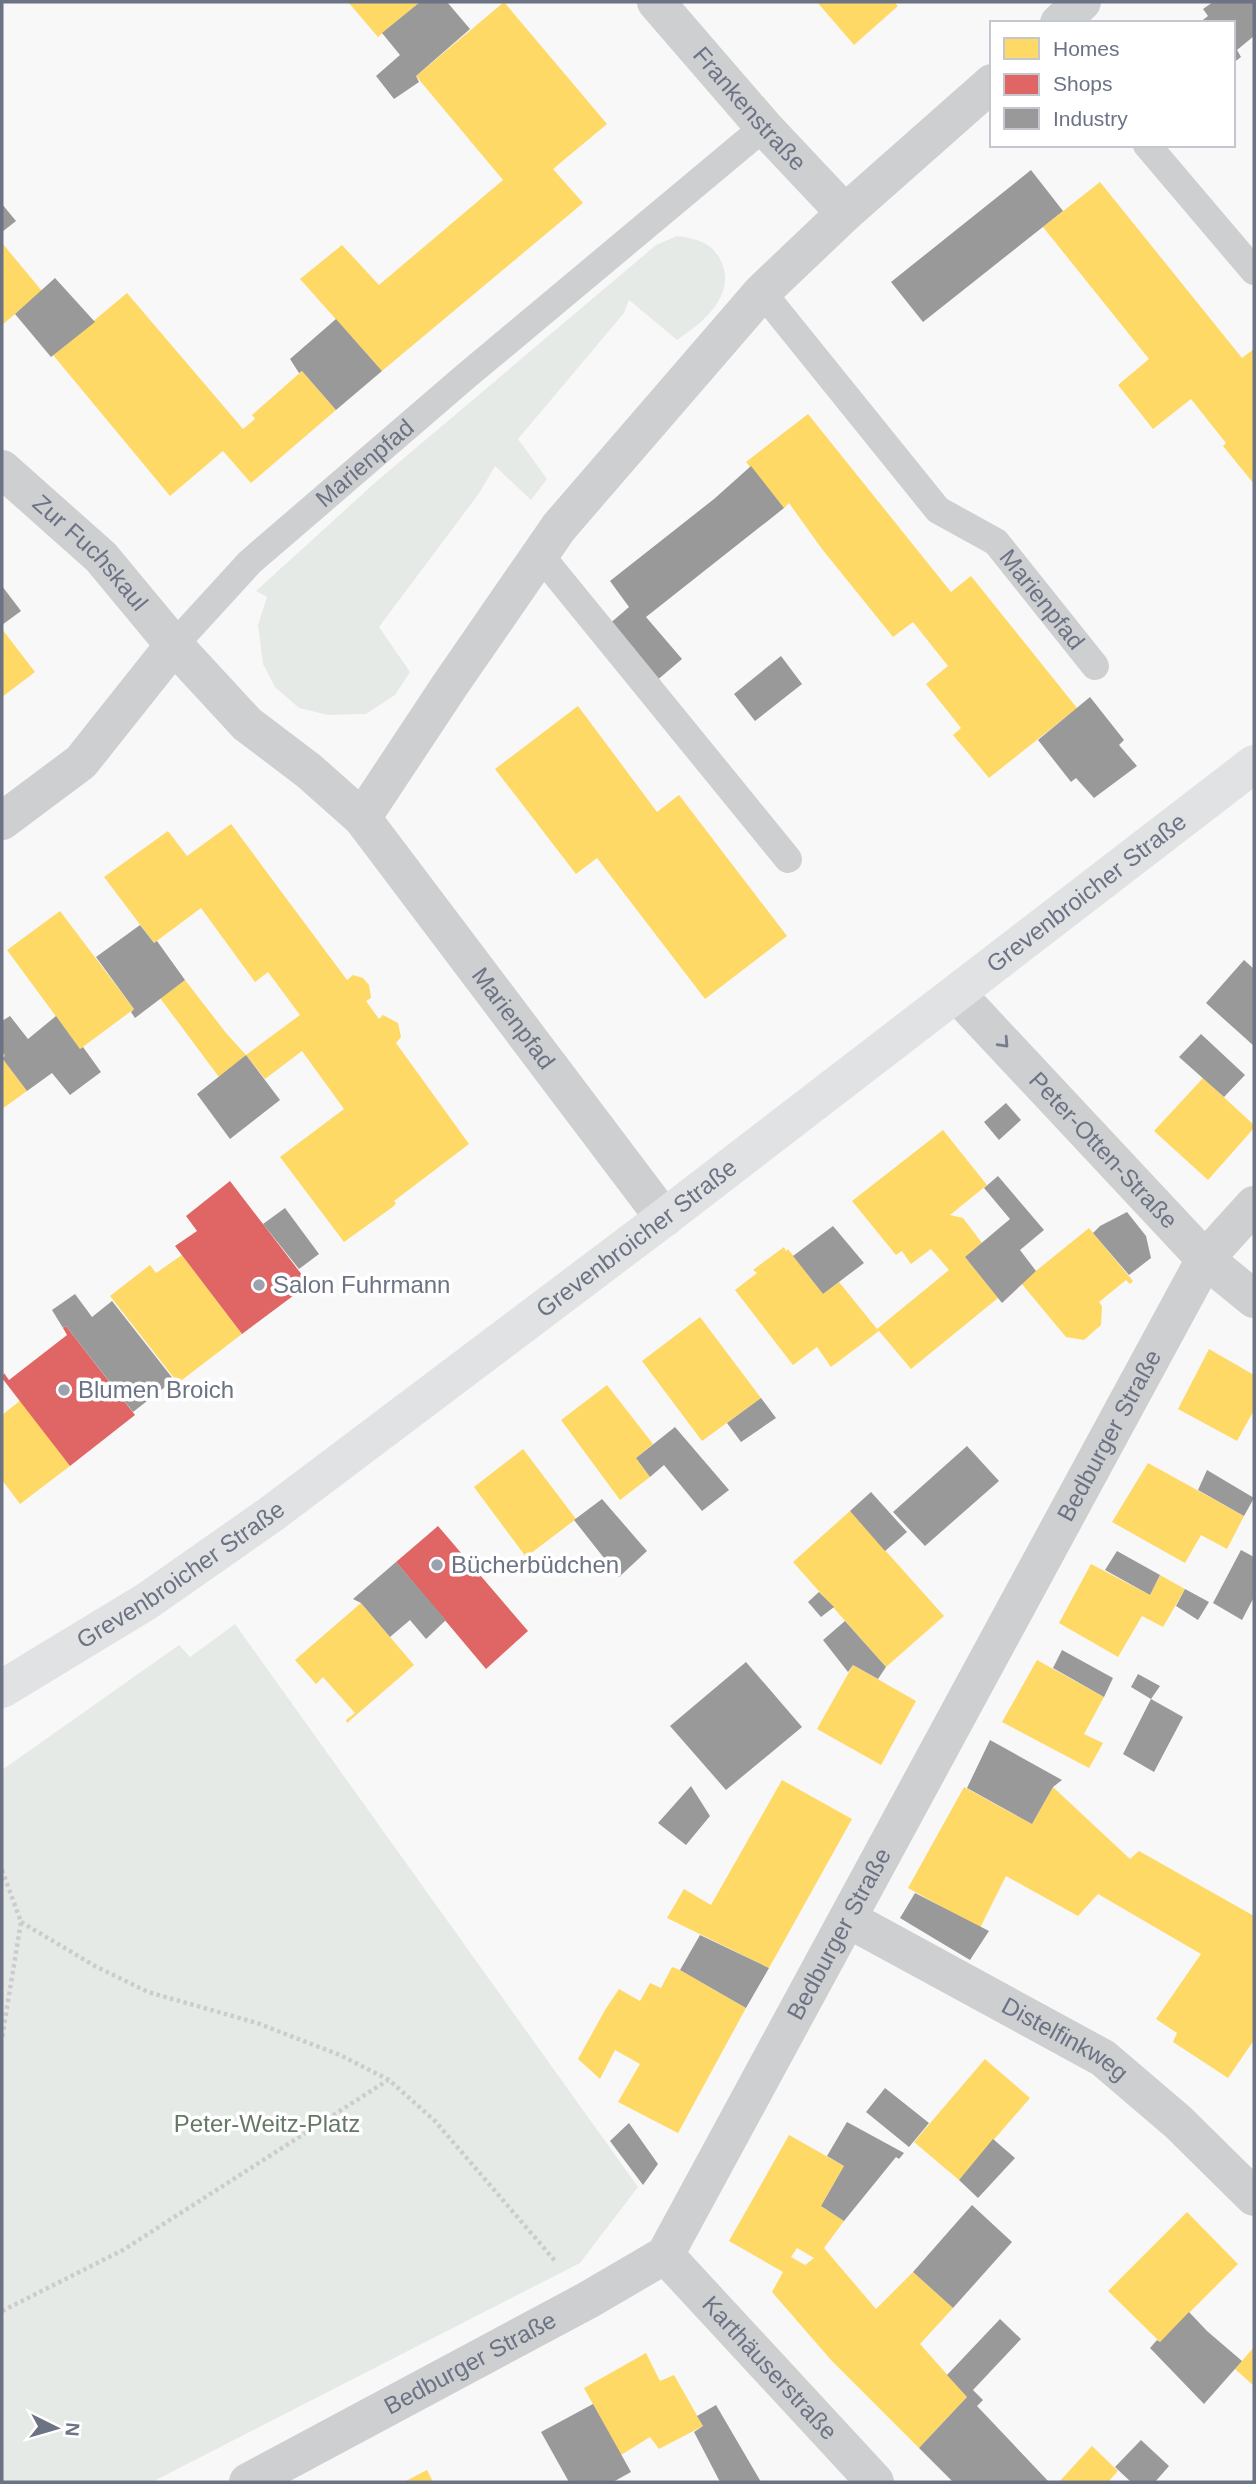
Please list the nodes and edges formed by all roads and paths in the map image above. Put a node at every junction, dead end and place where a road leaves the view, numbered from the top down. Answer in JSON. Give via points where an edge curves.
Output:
{"nodes":[{"id":1,"x":656,"y":2,"type":"edge"},
{"id":2,"x":1082,"y":2,"type":"edge"},
{"id":3,"x":1061,"y":21,"type":"edge"},
{"id":4,"x":990,"y":85,"type":"edge"},
{"id":5,"x":764,"y":127,"type":"junction"},
{"id":6,"x":1149,"y":147,"type":"edge"},
{"id":7,"x":845,"y":213,"type":"junction"},
{"id":8,"x":1254,"y":271,"type":"edge"},
{"id":9,"x":762,"y":292,"type":"junction"},
{"id":10,"x":2,"y":469,"type":"edge"},
{"id":11,"x":541,"y":556,"type":"junction"},
{"id":12,"x":174,"y":645,"type":"junction"},
{"id":13,"x":1095,"y":666,"type":"dead end"},
{"id":14,"x":1254,"y":764,"type":"edge"},
{"id":15,"x":362,"y":818,"type":"junction"},
{"id":16,"x":2,"y":821,"type":"edge"},
{"id":17,"x":788,"y":859,"type":"dead end"},
{"id":18,"x":957,"y":994,"type":"junction"},
{"id":19,"x":1254,"y":1205,"type":"edge"},
{"id":20,"x":664,"y":1218,"type":"junction"},
{"id":21,"x":1205,"y":1259,"type":"junction"},
{"id":22,"x":1254,"y":1299,"type":"edge"},
{"id":23,"x":2,"y":1689,"type":"edge"},
{"id":24,"x":2,"y":1870,"type":"edge"},
{"id":25,"x":848,"y":1919,"type":"junction"},
{"id":26,"x":21,"y":1922,"type":"junction"},
{"id":27,"x":2,"y":2038,"type":"edge"},
{"id":28,"x":389,"y":2080,"type":"junction"},
{"id":29,"x":1254,"y":2197,"type":"edge"},
{"id":30,"x":665,"y":2255,"type":"junction"},
{"id":31,"x":588,"y":2300,"type":"junction"},
{"id":32,"x":2,"y":2311,"type":"edge"},
{"id":33,"x":248,"y":2482,"type":"edge"},
{"id":34,"x":875,"y":2482,"type":"edge"}],
"edges":[{"from":1,"to":5,"type":"street","name":"Frankenstraße"},
{"from":2,"to":3,"type":"street"},
{"from":4,"to":7,"type":"street"},
{"from":5,"to":7,"type":"street","name":"Frankenstraße"},
{"from":5,"to":12,"type":"lane","name":"Marienpfad","via":[[250,562]]},
{"from":6,"to":8,"type":"lane"},
{"from":7,"to":9,"type":"street"},
{"from":9,"to":11,"type":"street","via":[[559,527]]},
{"from":9,"to":13,"type":"lane","name":"Marienpfad","via":[[938,510],[996,542]]},
{"from":10,"to":12,"type":"street","name":"Zur Fuchskaul","via":[[102,557]]},
{"from":11,"to":15,"type":"street"},
{"from":11,"to":17,"type":"lane"},
{"from":12,"to":15,"type":"street","name":"Marienpfad","via":[[247,723]]},
{"from":12,"to":16,"type":"street","via":[[80,762]]},
{"from":14,"to":18,"type":"main road","name":"Grevenbroicher Straße"},
{"from":15,"to":20,"type":"street","name":"Marienpfad"},
{"from":18,"to":20,"type":"main road","name":"Grevenbroicher Straße"},
{"from":18,"to":21,"type":"street","name":"Peter-Otten-Straße","one_way":true},
{"from":19,"to":21,"type":"street","name":"Bedburger Straße"},
{"from":20,"to":23,"type":"main road","name":"Grevenbroicher Straße","via":[[270,1515],[147,1601]]},
{"from":21,"to":22,"type":"street","name":"Peter-Otten-Straße"},
{"from":21,"to":25,"type":"street","name":"Bedburger Straße"},
{"from":24,"to":26,"type":"path"},
{"from":25,"to":29,"type":"street","name":"Distelfinkweg","via":[[1103,2057]]},
{"from":25,"to":30,"type":"street","name":"Bedburger Straße"},
{"from":26,"to":27,"type":"path"},
{"from":26,"to":28,"type":"path","via":[[148,1992],[257,2023],[340,2054]]},
{"from":28,"to":31,"type":"path","via":[[435,2121]]},
{"from":28,"to":32,"type":"path","via":[[123,2250]]},
{"from":30,"to":31,"type":"street","name":"Bedburger Straße"},
{"from":30,"to":34,"type":"street","name":"Karthäuserstraße"},
{"from":31,"to":33,"type":"street","name":"Bedburger Straße"}]}
